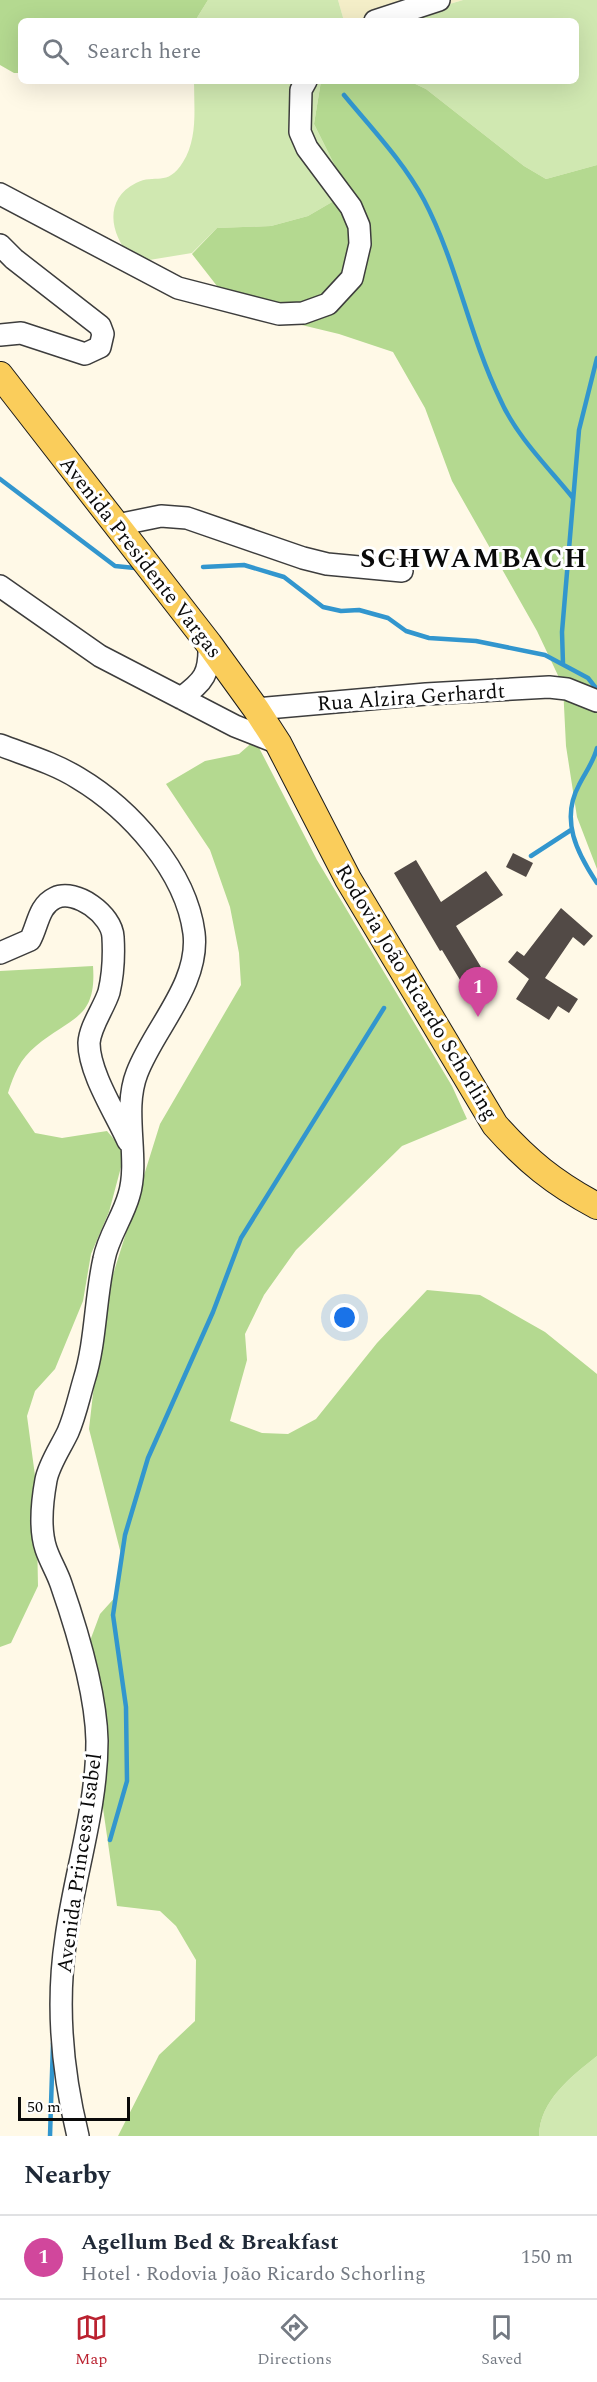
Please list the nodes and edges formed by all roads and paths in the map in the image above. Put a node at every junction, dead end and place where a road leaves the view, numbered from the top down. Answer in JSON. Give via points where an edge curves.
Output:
{"nodes":[{"id":1,"x":439,"y":0,"type":"edge"},
{"id":2,"x":384,"y":18,"type":"edge"},
{"id":3,"x":304,"y":84,"type":"edge"},
{"id":4,"x":0,"y":194,"type":"edge"},
{"id":5,"x":0,"y":245,"type":"edge"},
{"id":6,"x":0,"y":335,"type":"edge"},
{"id":7,"x":0,"y":375,"type":"edge"},
{"id":8,"x":117,"y":525,"type":"junction"},
{"id":9,"x":402,"y":571,"type":"dead end"},
{"id":10,"x":0,"y":586,"type":"edge"},
{"id":11,"x":209,"y":644,"type":"junction"},
{"id":12,"x":181,"y":698,"type":"junction"},
{"id":13,"x":597,"y":701,"type":"edge"},
{"id":14,"x":256,"y":710,"type":"junction"},
{"id":15,"x":278,"y":743,"type":"junction"},
{"id":16,"x":0,"y":745,"type":"edge"},
{"id":17,"x":0,"y":953,"type":"edge"},
{"id":18,"x":130,"y":1144,"type":"junction"},
{"id":19,"x":597,"y":1206,"type":"edge"},
{"id":20,"x":78,"y":2136,"type":"edge"}],
"edges":[{"from":1,"to":2,"type":"street"},
{"from":3,"to":4,"type":"street","via":[[300,132],[307,148],[351,207],[359,226],[360,244],[352,278],[328,304],[320,307],[303,313],[279,314],[178,288]]},
{"from":5,"to":6,"type":"street","via":[[100,326],[103,340],[100,347],[85,354],[21,333]]},
{"from":7,"to":8,"type":"main road","name":"Avenida Presidente Vargas"},
{"from":8,"to":9,"type":"street","via":[[162,516],[188,518],[311,560]]},
{"from":8,"to":11,"type":"main road","name":"Avenida Presidente Vargas"},
{"from":10,"to":12,"type":"street","via":[[100,656]]},
{"from":11,"to":12,"type":"street","via":[[208,669],[196,687]]},
{"from":11,"to":14,"type":"main road","name":"Avenida Presidente Vargas"},
{"from":12,"to":15,"type":"street"},
{"from":13,"to":14,"type":"street","name":"Rua Alzira Gerhardt","via":[[567,689],[549,687]]},
{"from":14,"to":15,"type":"main road","name":"Avenida Presidente Vargas"},
{"from":15,"to":19,"type":"main road","name":"Rodovia João Ricardo Schorling","via":[[348,879],[495,1125],[525,1159],[550,1179]]},
{"from":16,"to":18,"type":"street","name":"Avenida Princesa Isabel","via":[[76,777],[104,796],[166,859],[180,885],[189,913],[194,954],[188,976],[137,1073]]},
{"from":17,"to":18,"type":"street","name":"Avenida Princesa Isabel","via":[[30,940],[45,906],[56,897],[71,897],[103,915],[113,934],[111,977],[89,1041],[95,1070]]},
{"from":18,"to":20,"type":"street","name":"Avenida Princesa Isabel","via":[[130,1194],[105,1254],[87,1370],[70,1427],[46,1475],[42,1512],[45,1546],[61,1584],[88,1680],[97,1739],[93,1797],[62,1971],[61,2031]]}]}
